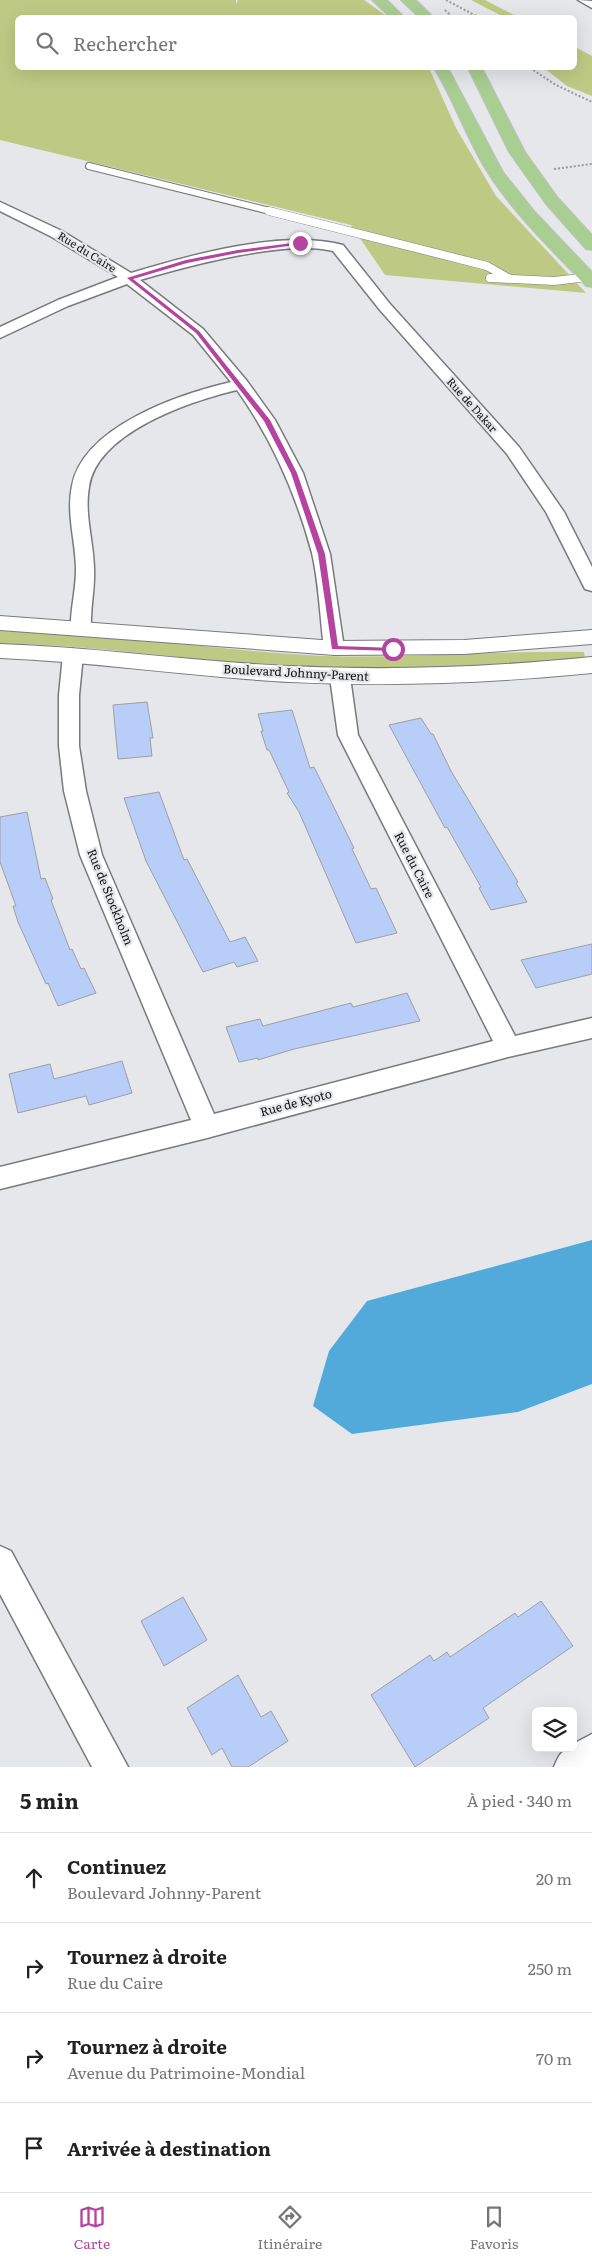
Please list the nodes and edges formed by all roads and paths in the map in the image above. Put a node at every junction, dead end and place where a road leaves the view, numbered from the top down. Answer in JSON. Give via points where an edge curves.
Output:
{"nodes":[{"id":1,"x":379,"y":0,"type":"edge"},
{"id":2,"x":408,"y":0,"type":"edge"},
{"id":3,"x":446,"y":0,"type":"edge"},
{"id":4,"x":583,"y":0,"type":"edge"},
{"id":5,"x":592,"y":4,"type":"edge"},
{"id":6,"x":396,"y":15,"type":"edge"},
{"id":7,"x":425,"y":15,"type":"edge"},
{"id":8,"x":474,"y":15,"type":"edge"},
{"id":9,"x":442,"y":70,"type":"edge"},
{"id":10,"x":476,"y":70,"type":"edge"},
{"id":11,"x":533,"y":70,"type":"edge"},
{"id":12,"x":592,"y":102,"type":"edge"},
{"id":13,"x":550,"y":162,"type":"dead end"},
{"id":14,"x":592,"y":164,"type":"edge"},
{"id":15,"x":89,"y":166,"type":"dead end"},
{"id":16,"x":554,"y":169,"type":"junction"},
{"id":17,"x":558,"y":175,"type":"dead end"},
{"id":18,"x":0,"y":206,"type":"edge"},
{"id":19,"x":592,"y":245,"type":"edge"},
{"id":20,"x":129,"y":278,"type":"junction"},
{"id":21,"x":490,"y":278,"type":"dead end"},
{"id":22,"x":510,"y":279,"type":"junction"},
{"id":23,"x":590,"y":280,"type":"edge"},
{"id":24,"x":0,"y":333,"type":"edge"},
{"id":25,"x":240,"y":384,"type":"junction"},
{"id":26,"x":592,"y":585,"type":"edge"},
{"id":27,"x":0,"y":623,"type":"edge"},
{"id":28,"x":80,"y":627,"type":"junction"},
{"id":29,"x":592,"y":637,"type":"edge"},
{"id":30,"x":334,"y":648,"type":"junction"},
{"id":31,"x":0,"y":651,"type":"edge"},
{"id":32,"x":73,"y":655,"type":"junction"},
{"id":33,"x":592,"y":665,"type":"edge"},
{"id":34,"x":340,"y":677,"type":"junction"},
{"id":35,"x":592,"y":1028,"type":"edge"},
{"id":36,"x":508,"y":1047,"type":"junction"},
{"id":37,"x":207,"y":1127,"type":"junction"},
{"id":38,"x":0,"y":1178,"type":"edge"},
{"id":39,"x":0,"y":1562,"type":"edge"},
{"id":40,"x":592,"y":1751,"type":"edge"},
{"id":41,"x":111,"y":1767,"type":"edge"},
{"id":42,"x":571,"y":1767,"type":"edge"}],
"edges":[{"from":1,"to":6,"type":"highway"},
{"from":2,"to":7,"type":"highway"},
{"from":3,"to":8,"type":"path"},
{"from":4,"to":5,"type":"street"},
{"from":9,"to":23,"type":"highway","via":[[496,171],[520,206]]},
{"from":10,"to":19,"type":"highway","via":[[517,152],[552,201]]},
{"from":11,"to":12,"type":"path"},
{"from":13,"to":16,"type":"path"},
{"from":14,"to":16,"type":"path"},
{"from":15,"to":22,"type":"lane","via":[[487,266]]},
{"from":16,"to":17,"type":"path"},
{"from":18,"to":20,"type":"street","name":"Rue du Caire","via":[[57,234]]},
{"from":20,"to":24,"type":"street","via":[[80,295]]},
{"from":20,"to":25,"type":"street","name":"Rue du Caire","via":[[198,332]]},
{"from":20,"to":26,"type":"street","name":"Rue de Dakar","via":[[186,262],[300,243],[328,244],[338,248],[385,307],[513,451],[554,512]]},
{"from":21,"to":22,"type":"lane"},
{"from":22,"to":23,"type":"lane"},
{"from":25,"to":28,"type":"street","via":[[205,392],[156,410],[125,428],[96,455],[82,478],[79,506],[85,572]]},
{"from":25,"to":30,"type":"street","name":"Rue du Caire","via":[[267,420],[294,473],[321,554]]},
{"from":27,"to":28,"type":"street"},
{"from":28,"to":30,"type":"street","via":[[228,642]]},
{"from":29,"to":30,"type":"street","via":[[454,648]]},
{"from":31,"to":32,"type":"street","name":"Boulevard Johnny-Parent"},
{"from":32,"to":34,"type":"street","name":"Boulevard Johnny-Parent"},
{"from":32,"to":37,"type":"street","name":"Rue de Stockholm","via":[[68,695],[69,746],[75,791],[91,855]]},
{"from":33,"to":34,"type":"street","name":"Boulevard Johnny-Parent","via":[[436,677]]},
{"from":34,"to":36,"type":"street","name":"Rue du Caire","via":[[348,735]]},
{"from":35,"to":36,"type":"street","name":"Rue de Kyoto"},
{"from":36,"to":37,"type":"street","name":"Rue de Kyoto"},
{"from":37,"to":38,"type":"street","name":"Rue de Kyoto"},
{"from":39,"to":41,"type":"street"},
{"from":40,"to":42,"type":"street"}]}
